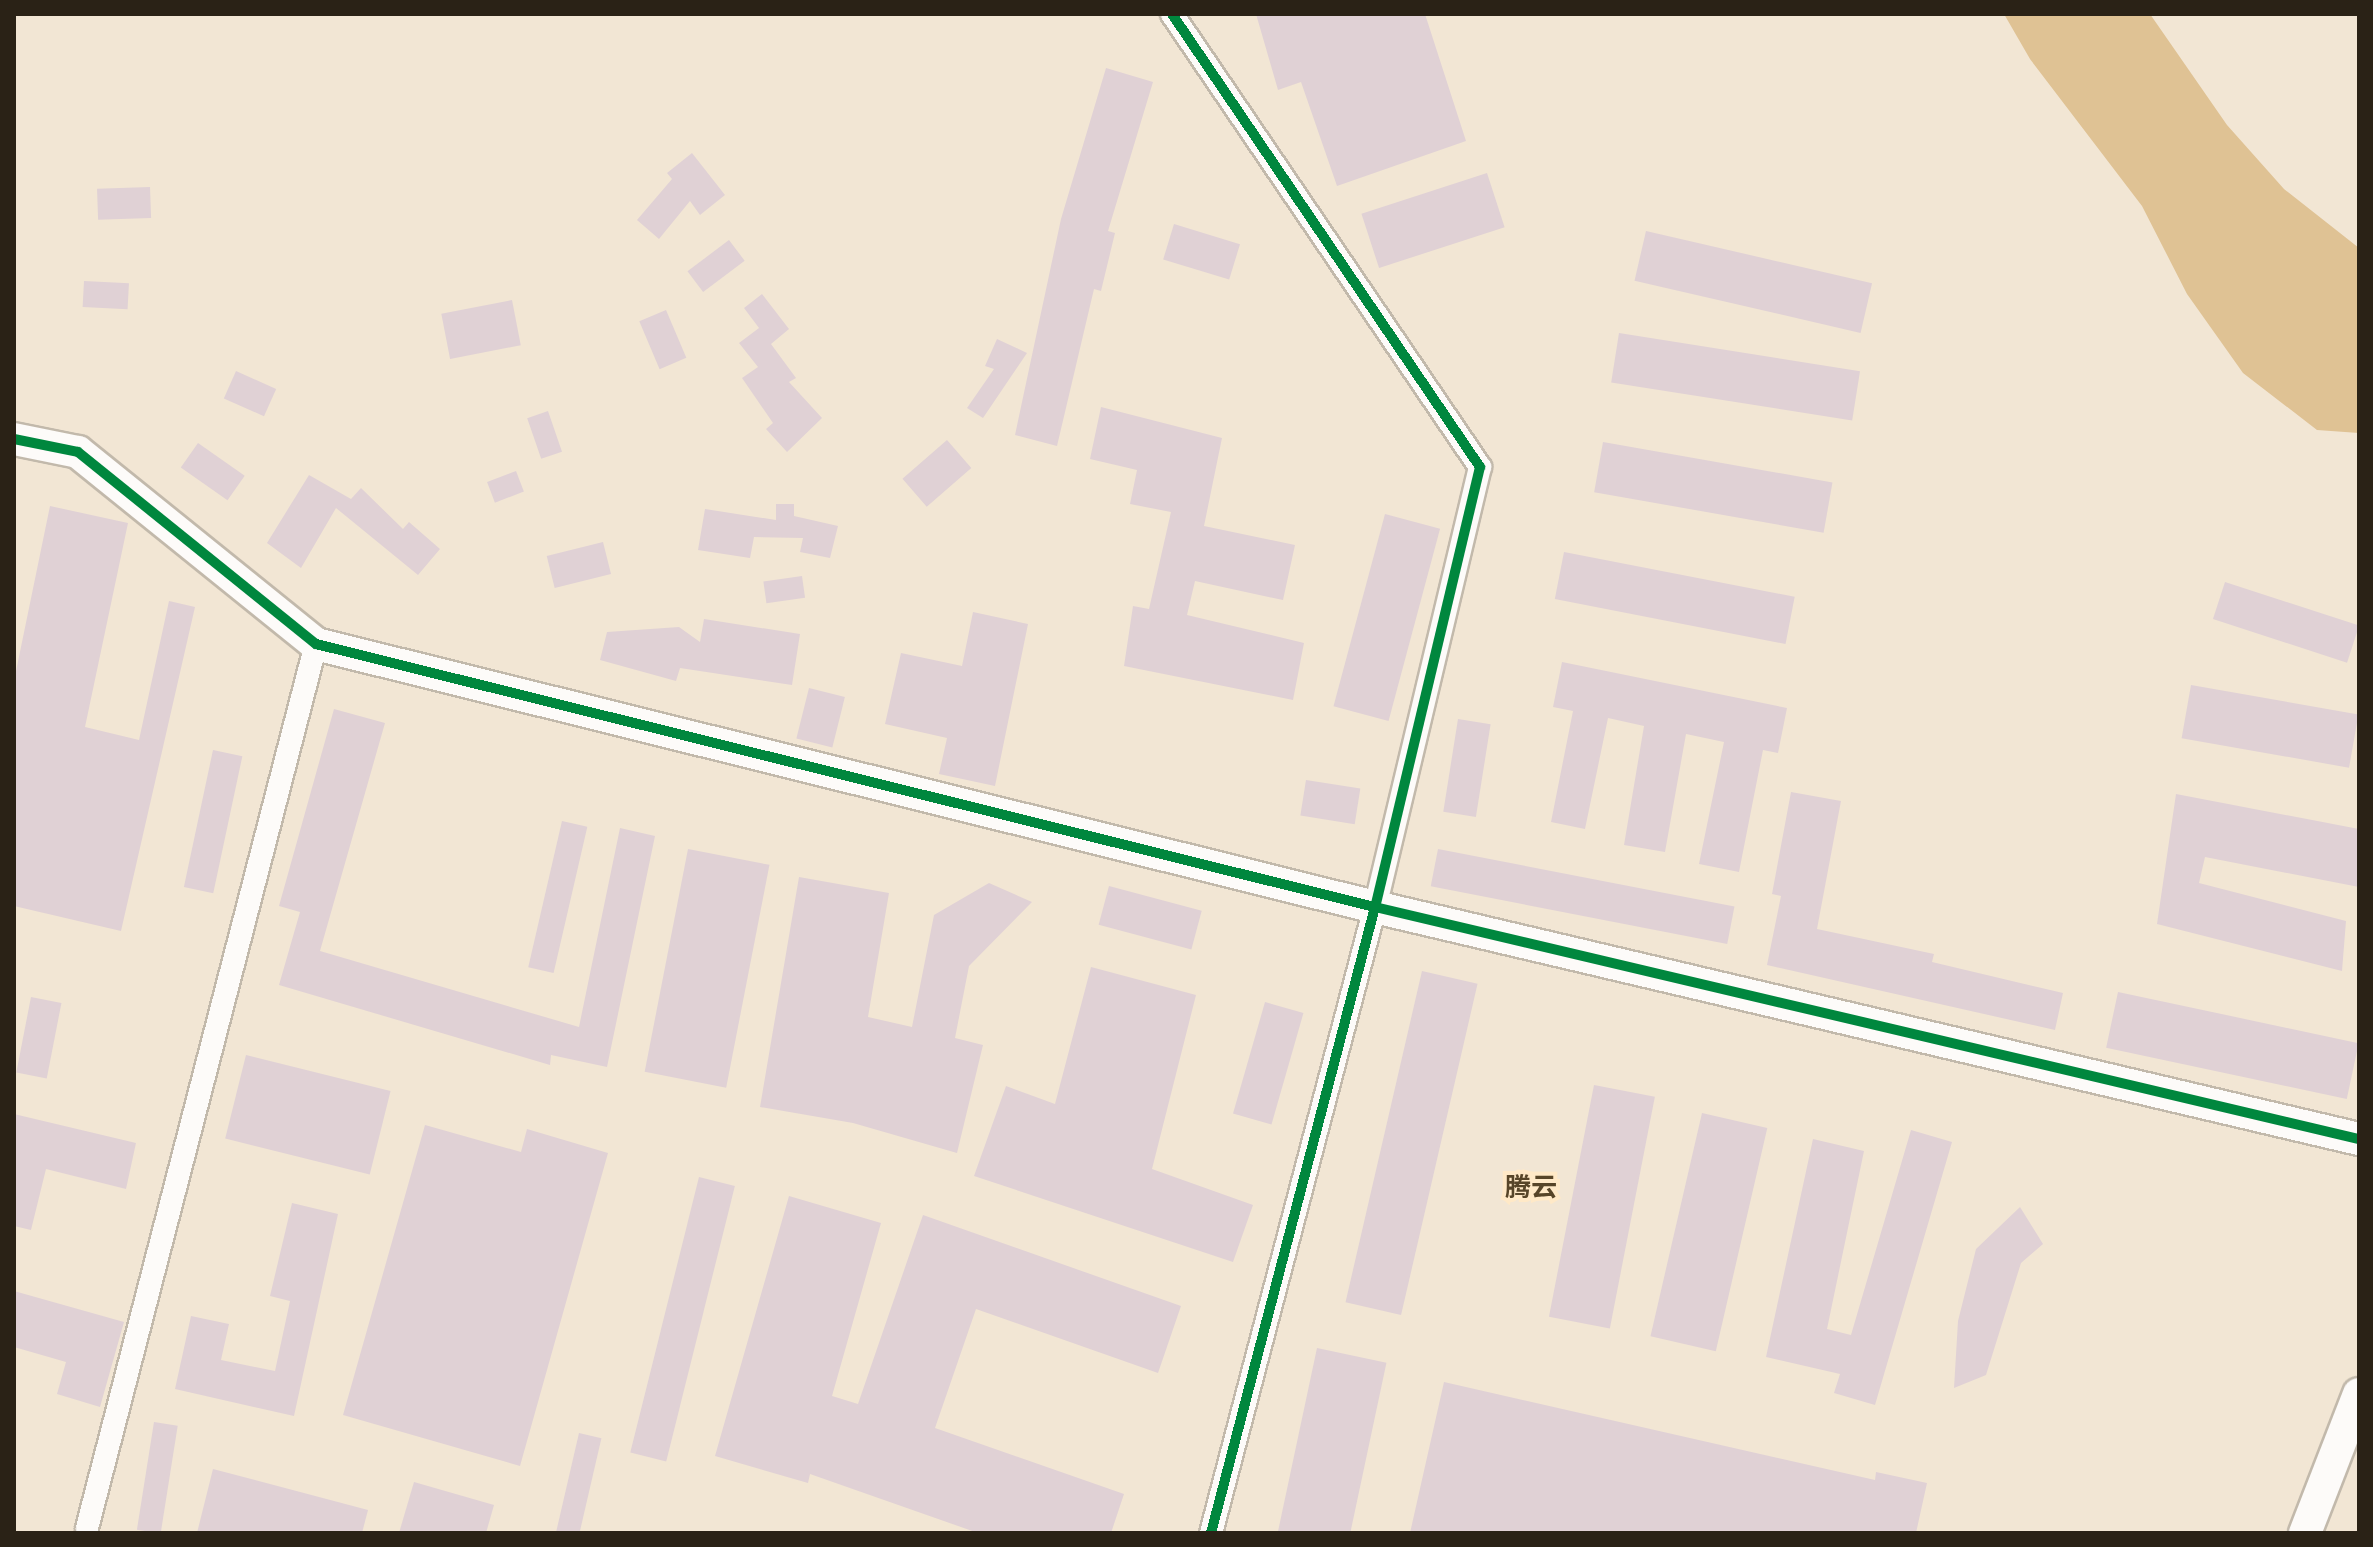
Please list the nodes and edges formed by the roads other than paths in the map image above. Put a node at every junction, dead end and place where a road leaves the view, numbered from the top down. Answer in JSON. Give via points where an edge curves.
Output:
{"nodes":[{"id":1,"x":1172,"y":14,"type":"edge"},
{"id":2,"x":14,"y":439,"type":"edge"},
{"id":3,"x":316,"y":644,"type":"junction"},
{"id":4,"x":1375,"y":907,"type":"junction"},
{"id":5,"x":2359,"y":1139,"type":"edge"},
{"id":6,"x":2359,"y":1394,"type":"edge"},
{"id":7,"x":87,"y":1528,"type":"dead end"},
{"id":8,"x":1211,"y":1533,"type":"edge"},
{"id":9,"x":2305,"y":1533,"type":"edge"}],
"edges":[{"from":1,"to":4,"type":"street","via":[[1480,467]]},
{"from":2,"to":3,"type":"street","via":[[78,452]]},
{"from":3,"to":4,"type":"street"},
{"from":3,"to":7,"type":"street"},
{"from":4,"to":5,"type":"street"},
{"from":4,"to":8,"type":"street"},
{"from":6,"to":9,"type":"street"}]}
